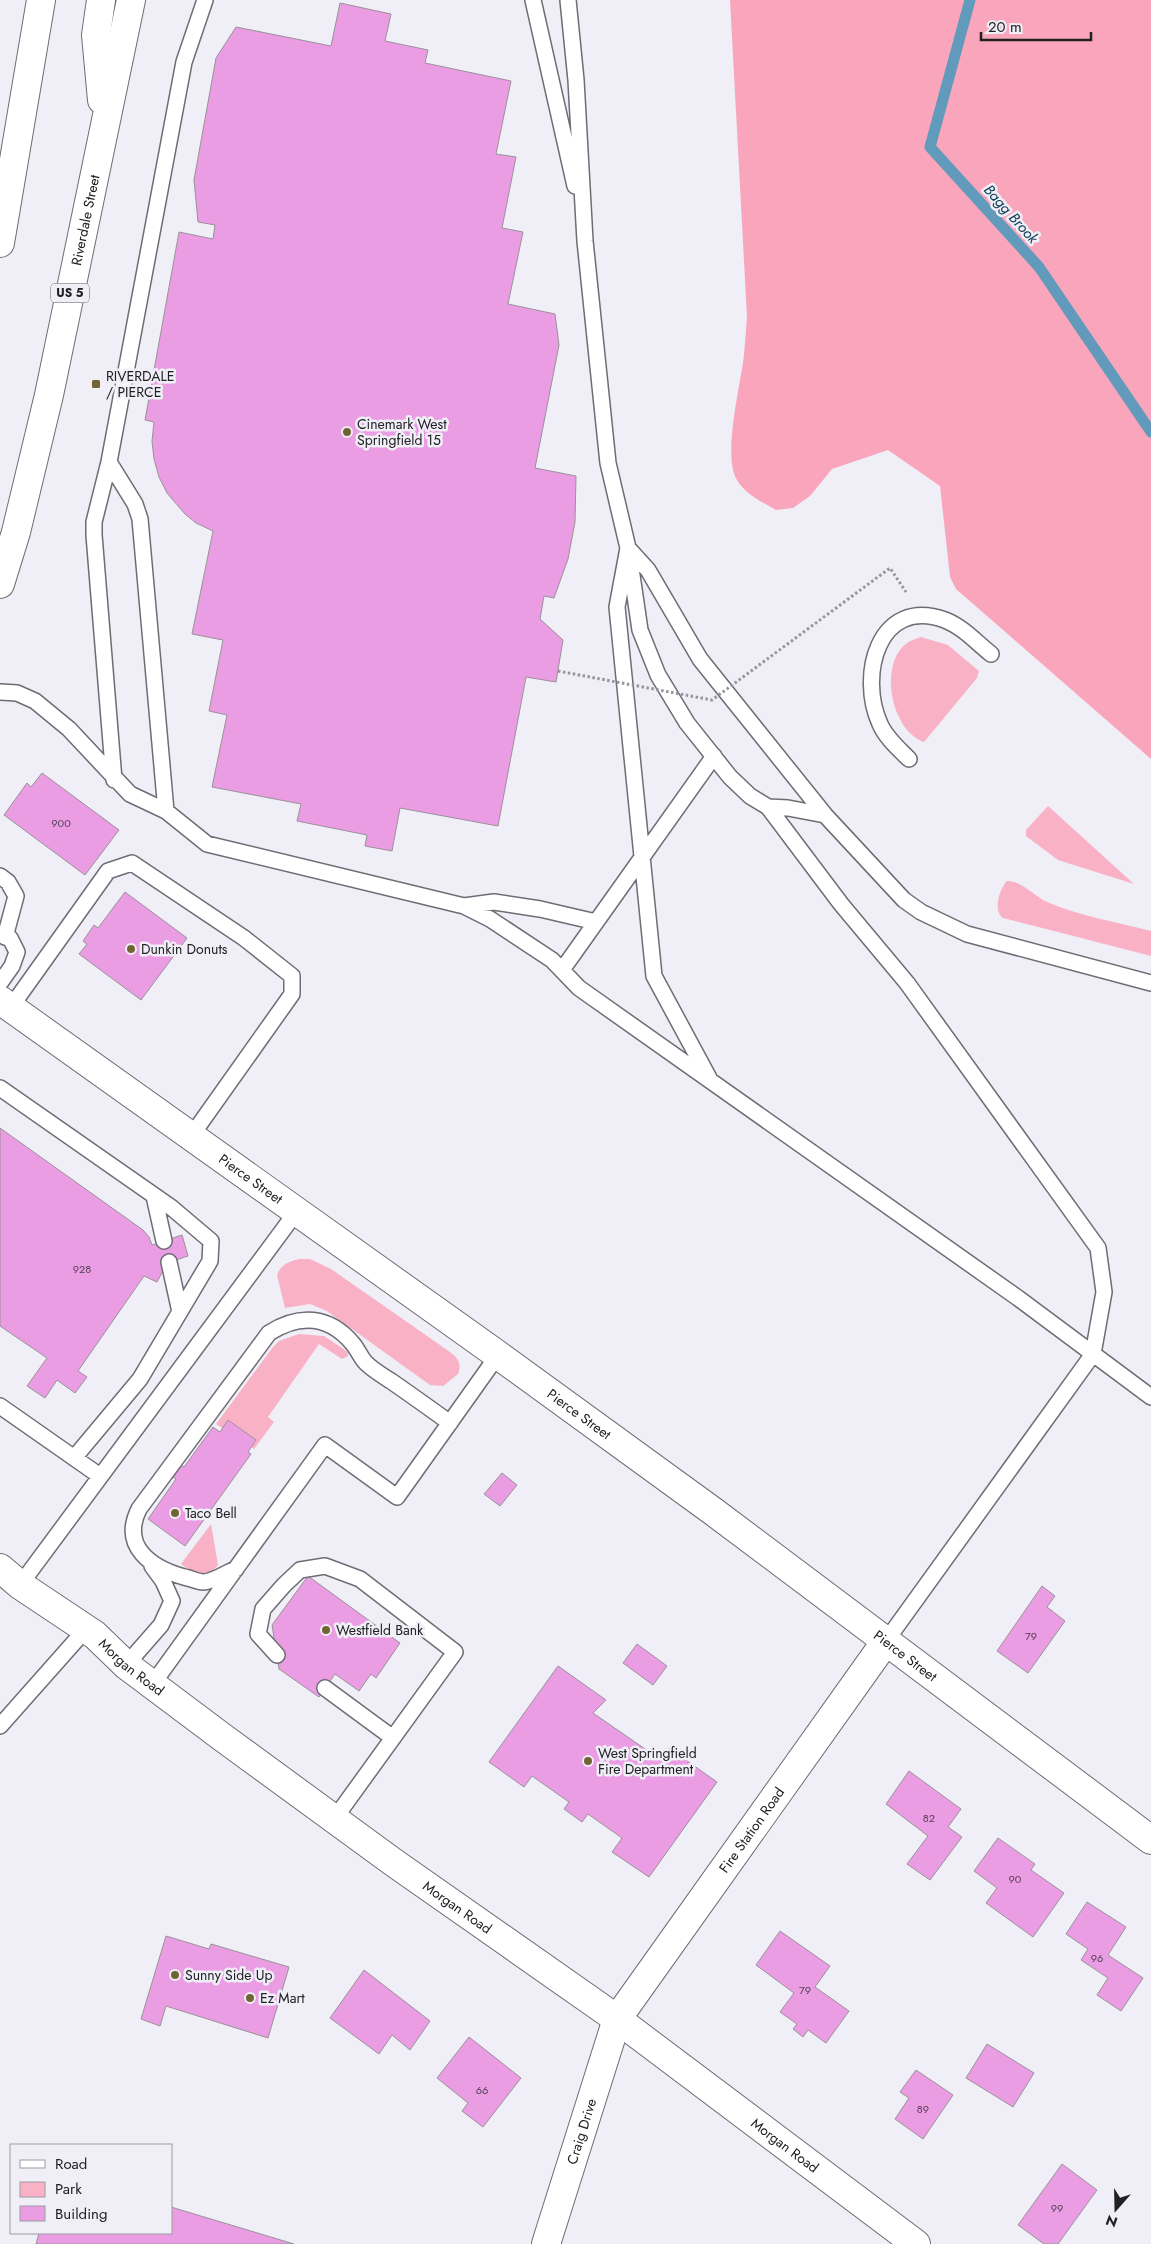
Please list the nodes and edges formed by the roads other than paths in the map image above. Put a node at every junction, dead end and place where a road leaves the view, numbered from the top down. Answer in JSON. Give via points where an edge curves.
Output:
{"nodes":[{"id":1,"x":41,"y":0,"type":"edge"},
{"id":2,"x":101,"y":0,"type":"edge"},
{"id":3,"x":131,"y":0,"type":"edge"},
{"id":4,"x":205,"y":0,"type":"edge"},
{"id":5,"x":533,"y":0,"type":"edge"},
{"id":6,"x":568,"y":0,"type":"edge"},
{"id":7,"x":104,"y":129,"type":"junction"},
{"id":8,"x":4,"y":203,"type":"edge"},
{"id":9,"x":585,"y":241,"type":"junction"},
{"id":10,"x":0,"y":243,"type":"edge"},
{"id":11,"x":109,"y":462,"type":"junction"},
{"id":12,"x":628,"y":548,"type":"junction"},
{"id":13,"x":0,"y":584,"type":"edge"},
{"id":14,"x":991,"y":654,"type":"dead end"},
{"id":15,"x":0,"y":692,"type":"edge"},
{"id":16,"x":714,"y":756,"type":"junction"},
{"id":17,"x":909,"y":760,"type":"dead end"},
{"id":18,"x":114,"y":780,"type":"junction"},
{"id":19,"x":768,"y":807,"type":"junction"},
{"id":20,"x":166,"y":811,"type":"junction"},
{"id":21,"x":825,"y":815,"type":"junction"},
{"id":22,"x":641,"y":857,"type":"junction"},
{"id":23,"x":0,"y":876,"type":"edge"},
{"id":24,"x":464,"y":906,"type":"junction"},
{"id":25,"x":596,"y":922,"type":"junction"},
{"id":26,"x":3,"y":936,"type":"edge"},
{"id":27,"x":562,"y":970,"type":"junction"},
{"id":28,"x":0,"y":983,"type":"edge"},
{"id":29,"x":1151,"y":983,"type":"edge"},
{"id":30,"x":6,"y":1003,"type":"edge"},
{"id":31,"x":710,"y":1081,"type":"junction"},
{"id":32,"x":0,"y":1088,"type":"edge"},
{"id":33,"x":192,"y":1135,"type":"junction"},
{"id":34,"x":154,"y":1196,"type":"junction"},
{"id":35,"x":297,"y":1211,"type":"junction"},
{"id":36,"x":164,"y":1241,"type":"dead end"},
{"id":37,"x":169,"y":1262,"type":"dead end"},
{"id":38,"x":180,"y":1312,"type":"junction"},
{"id":39,"x":1093,"y":1354,"type":"junction"},
{"id":40,"x":498,"y":1355,"type":"junction"},
{"id":41,"x":1151,"y":1397,"type":"edge"},
{"id":42,"x":0,"y":1406,"type":"edge"},
{"id":43,"x":450,"y":1423,"type":"junction"},
{"id":44,"x":74,"y":1458,"type":"junction"},
{"id":45,"x":100,"y":1476,"type":"junction"},
{"id":46,"x":149,"y":1562,"type":"junction"},
{"id":47,"x":236,"y":1569,"type":"junction"},
{"id":48,"x":10,"y":1576,"type":"edge"},
{"id":49,"x":86,"y":1629,"type":"junction"},
{"id":50,"x":886,"y":1641,"type":"junction"},
{"id":51,"x":277,"y":1655,"type":"dead end"},
{"id":52,"x":126,"y":1665,"type":"junction"},
{"id":53,"x":152,"y":1685,"type":"junction"},
{"id":54,"x":325,"y":1688,"type":"dead end"},
{"id":55,"x":0,"y":1726,"type":"edge"},
{"id":56,"x":393,"y":1738,"type":"junction"},
{"id":57,"x":334,"y":1818,"type":"junction"},
{"id":58,"x":1151,"y":1840,"type":"edge"},
{"id":59,"x":617,"y":2019,"type":"junction"},
{"id":60,"x":546,"y":2244,"type":"edge"},
{"id":61,"x":916,"y":2244,"type":"edge"}],
"edges":[{"from":1,"to":8,"type":"street"},
{"from":2,"to":7,"type":"street","via":[[96,35]]},
{"from":3,"to":7,"type":"street","name":"Riverdale Street","number":"US 5"},
{"from":4,"to":11,"type":"lane","via":[[184,62]]},
{"from":5,"to":9,"type":"lane"},
{"from":6,"to":9,"type":"lane"},
{"from":7,"to":13,"type":"street","name":"Riverdale Street","number":"US 5","via":[[32,470]]},
{"from":8,"to":10,"type":"street"},
{"from":9,"to":12,"type":"lane","via":[[608,463]]},
{"from":11,"to":18,"type":"lane","via":[[94,522],[94,536]]},
{"from":11,"to":20,"type":"lane","via":[[140,518]]},
{"from":12,"to":16,"type":"lane","via":[[640,630],[658,675],[687,723]]},
{"from":12,"to":21,"type":"lane","via":[[648,570],[700,660]]},
{"from":12,"to":22,"type":"lane","via":[[617,607]]},
{"from":14,"to":17,"type":"lane","via":[[954,624],[930,617],[904,619],[886,632],[875,654],[871,672],[872,702],[886,736]]},
{"from":15,"to":18,"type":"lane","via":[[17,693],[35,701],[69,729]]},
{"from":16,"to":19,"type":"lane","via":[[750,796]]},
{"from":16,"to":22,"type":"lane"},
{"from":18,"to":20,"type":"lane","via":[[130,794]]},
{"from":19,"to":21,"type":"lane"},
{"from":19,"to":39,"type":"lane","via":[[841,904],[907,983],[1098,1248],[1104,1292]]},
{"from":20,"to":24,"type":"lane","via":[[206,844]]},
{"from":21,"to":29,"type":"lane","via":[[904,900],[937,921],[967,934]]},
{"from":22,"to":25,"type":"lane"},
{"from":22,"to":31,"type":"lane","via":[[654,976]]},
{"from":23,"to":26,"type":"lane","via":[[14,889],[16,896]]},
{"from":24,"to":25,"type":"lane","via":[[494,902]]},
{"from":24,"to":27,"type":"lane","via":[[490,918]]},
{"from":25,"to":27,"type":"lane"},
{"from":26,"to":28,"type":"lane","via":[[10,938],[17,952]]},
{"from":27,"to":31,"type":"lane","via":[[579,988]]},
{"from":30,"to":33,"type":"street","name":"Pierce Street"},
{"from":30,"to":33,"type":"lane","via":[[108,871],[132,862],[244,938],[292,976],[292,994]]},
{"from":31,"to":39,"type":"lane"},
{"from":32,"to":34,"type":"lane"},
{"from":33,"to":35,"type":"street","name":"Pierce Street"},
{"from":34,"to":36,"type":"lane"},
{"from":34,"to":38,"type":"lane","via":[[211,1241],[210,1262]]},
{"from":35,"to":40,"type":"street","name":"Pierce Street"},
{"from":35,"to":45,"type":"lane"},
{"from":37,"to":38,"type":"lane"},
{"from":38,"to":44,"type":"lane","via":[[140,1379]]},
{"from":39,"to":41,"type":"lane"},
{"from":39,"to":50,"type":"lane"},
{"from":40,"to":43,"type":"lane"},
{"from":40,"to":50,"type":"street","name":"Pierce Street"},
{"from":42,"to":44,"type":"lane"},
{"from":43,"to":46,"type":"lane","via":[[366,1364],[352,1343],[333,1328],[321,1321],[307,1319],[286,1324],[269,1334],[139,1508],[133,1532],[140,1551]]},
{"from":43,"to":47,"type":"lane","via":[[397,1497],[325,1445]]},
{"from":44,"to":45,"type":"lane"},
{"from":45,"to":48,"type":"lane"},
{"from":46,"to":47,"type":"lane","via":[[169,1573],[204,1582]]},
{"from":46,"to":52,"type":"lane","via":[[172,1601],[160,1625]]},
{"from":47,"to":53,"type":"lane"},
{"from":48,"to":49,"type":"street","name":"Morgan Road"},
{"from":49,"to":52,"type":"street","name":"Morgan Road"},
{"from":49,"to":55,"type":"lane"},
{"from":50,"to":58,"type":"street","name":"Pierce Street"},
{"from":50,"to":59,"type":"street","name":"Fire Station Road"},
{"from":51,"to":56,"type":"lane","via":[[258,1634],[263,1609],[300,1570],[325,1566],[360,1579],[455,1652]]},
{"from":52,"to":53,"type":"street","name":"Morgan Road"},
{"from":53,"to":57,"type":"street","name":"Morgan Road"},
{"from":54,"to":56,"type":"lane"},
{"from":56,"to":57,"type":"lane"},
{"from":57,"to":59,"type":"street","name":"Morgan Road"},
{"from":59,"to":60,"type":"street","name":"Craig Drive"},
{"from":59,"to":61,"type":"street","name":"Morgan Road"}]}
